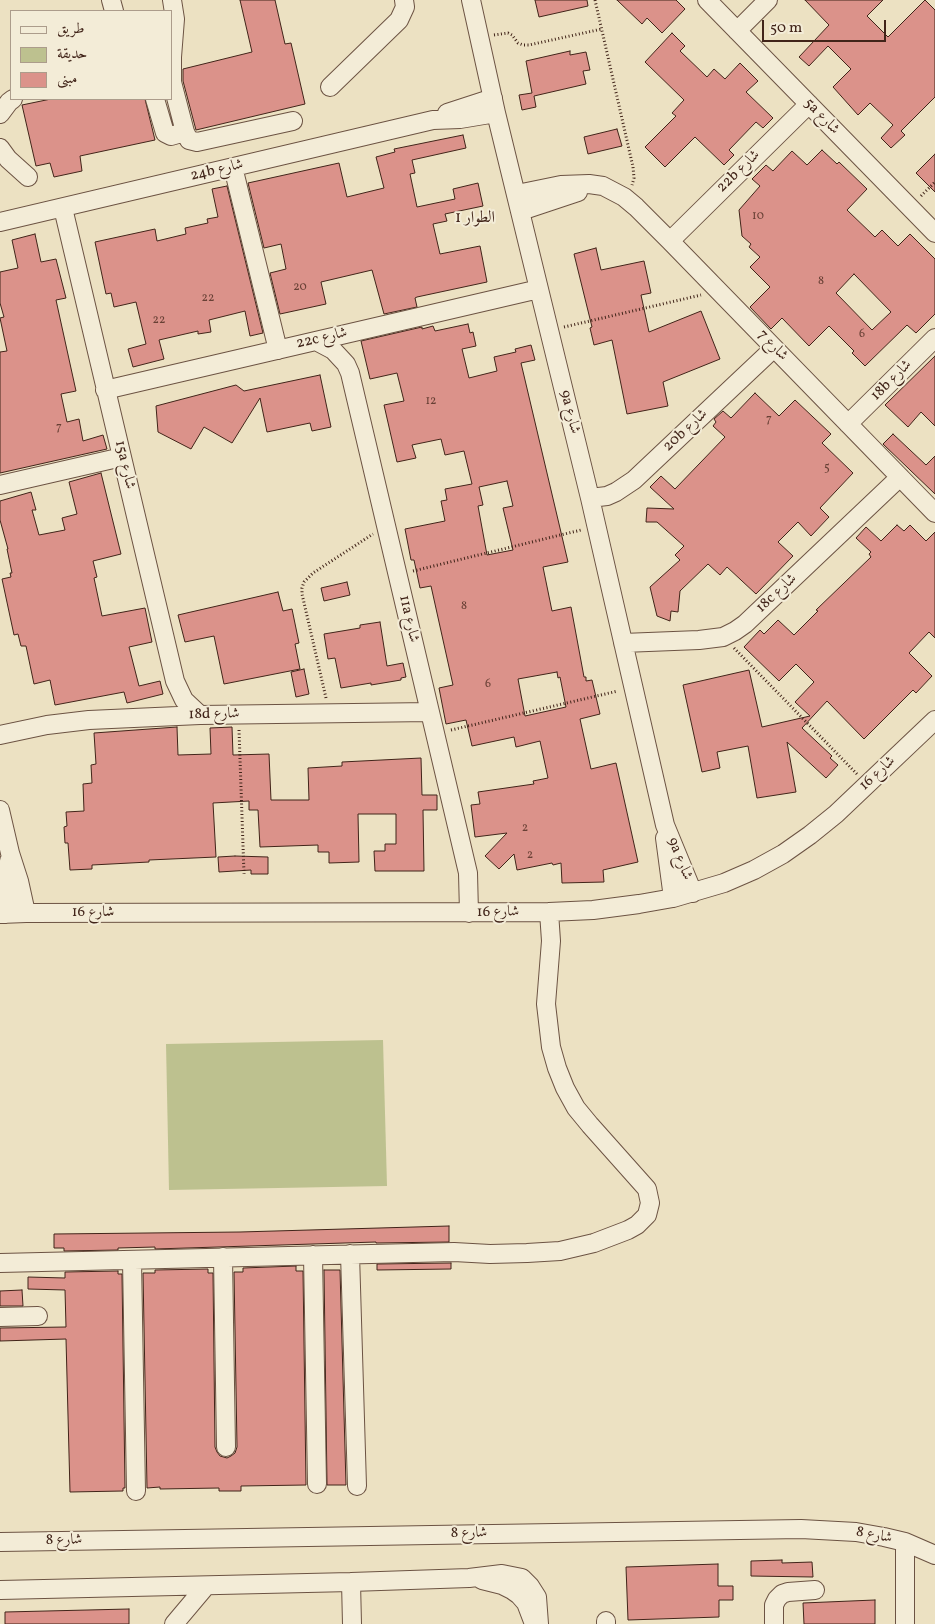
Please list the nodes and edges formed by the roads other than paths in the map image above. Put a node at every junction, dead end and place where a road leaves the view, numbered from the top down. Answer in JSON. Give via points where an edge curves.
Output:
{"nodes":[{"id":1,"x":172,"y":0,"type":"edge"},
{"id":2,"x":404,"y":0,"type":"edge"},
{"id":3,"x":471,"y":0,"type":"edge"},
{"id":4,"x":707,"y":0,"type":"edge"},
{"id":5,"x":768,"y":0,"type":"edge"},
{"id":6,"x":737,"y":31,"type":"junction"},
{"id":7,"x":330,"y":87,"type":"dead end"},
{"id":8,"x":11,"y":100,"type":"edge"},
{"id":9,"x":155,"y":100,"type":"edge"},
{"id":10,"x":809,"y":104,"type":"junction"},
{"id":11,"x":495,"y":106,"type":"junction"},
{"id":12,"x":0,"y":114,"type":"edge"},
{"id":13,"x":293,"y":121,"type":"dead end"},
{"id":14,"x":184,"y":132,"type":"junction"},
{"id":15,"x":0,"y":148,"type":"edge"},
{"id":16,"x":233,"y":167,"type":"junction"},
{"id":17,"x":28,"y":177,"type":"dead end"},
{"id":18,"x":603,"y":186,"type":"junction"},
{"id":19,"x":517,"y":194,"type":"junction"},
{"id":20,"x":63,"y":208,"type":"junction"},
{"id":21,"x":521,"y":211,"type":"junction"},
{"id":22,"x":0,"y":222,"type":"edge"},
{"id":23,"x":935,"y":233,"type":"edge"},
{"id":24,"x":670,"y":241,"type":"junction"},
{"id":25,"x":539,"y":289,"type":"junction"},
{"id":26,"x":935,"y":338,"type":"edge"},
{"id":27,"x":316,"y":341,"type":"junction"},
{"id":28,"x":774,"y":348,"type":"junction"},
{"id":29,"x":278,"y":350,"type":"junction"},
{"id":30,"x":105,"y":390,"type":"junction"},
{"id":31,"x":848,"y":424,"type":"junction"},
{"id":32,"x":122,"y":457,"type":"junction"},
{"id":33,"x":900,"y":478,"type":"junction"},
{"id":34,"x":0,"y":485,"type":"edge"},
{"id":35,"x":590,"y":498,"type":"junction"},
{"id":36,"x":935,"y":513,"type":"edge"},
{"id":37,"x":623,"y":643,"type":"junction"},
{"id":38,"x":430,"y":712,"type":"junction"},
{"id":39,"x":200,"y":715,"type":"junction"},
{"id":40,"x":935,"y":720,"type":"edge"},
{"id":41,"x":0,"y":735,"type":"edge"},
{"id":42,"x":0,"y":810,"type":"edge"},
{"id":43,"x":665,"y":825,"type":"junction"},
{"id":44,"x":10,"y":853,"type":"junction"},
{"id":45,"x":693,"y":893,"type":"junction"},
{"id":46,"x":673,"y":898,"type":"junction"},
{"id":47,"x":549,"y":912,"type":"junction"},
{"id":48,"x":26,"y":913,"type":"junction"},
{"id":49,"x":469,"y":913,"type":"junction"},
{"id":50,"x":3,"y":914,"type":"edge"},
{"id":51,"x":350,"y":1254,"type":"junction"},
{"id":52,"x":313,"y":1255,"type":"junction"},
{"id":53,"x":223,"y":1257,"type":"junction"},
{"id":54,"x":132,"y":1260,"type":"junction"},
{"id":55,"x":0,"y":1263,"type":"edge"},
{"id":56,"x":38,"y":1316,"type":"dead end"},
{"id":57,"x":0,"y":1317,"type":"edge"},
{"id":58,"x":226,"y":1448,"type":"dead end"},
{"id":59,"x":317,"y":1484,"type":"dead end"},
{"id":60,"x":357,"y":1486,"type":"dead end"},
{"id":61,"x":136,"y":1491,"type":"dead end"},
{"id":62,"x":0,"y":1542,"type":"edge"},
{"id":63,"x":905,"y":1542,"type":"junction"},
{"id":64,"x":935,"y":1554,"type":"edge"},
{"id":65,"x":469,"y":1578,"type":"junction"},
{"id":66,"x":351,"y":1582,"type":"junction"},
{"id":67,"x":206,"y":1586,"type":"junction"},
{"id":68,"x":0,"y":1590,"type":"edge"},
{"id":69,"x":815,"y":1590,"type":"dead end"},
{"id":70,"x":174,"y":1624,"type":"edge"},
{"id":71,"x":352,"y":1624,"type":"edge"},
{"id":72,"x":534,"y":1624,"type":"edge"},
{"id":73,"x":539,"y":1624,"type":"edge"},
{"id":74,"x":774,"y":1624,"type":"edge"},
{"id":75,"x":905,"y":1624,"type":"edge"}],
"edges":[{"from":1,"to":14,"type":"street","via":[[175,19],[172,82]]},
{"from":2,"to":7,"type":"street","via":[[405,7],[399,20]]},
{"from":3,"to":11,"type":"street","name":"9a شارع"},
{"from":4,"to":6,"type":"street","name":"5a شارع"},
{"from":5,"to":6,"type":"street"},
{"from":6,"to":10,"type":"street","name":"5a شارع"},
{"from":8,"to":12,"type":"street"},
{"from":9,"to":14,"type":"street","via":[[165,133],[171,136]]},
{"from":10,"to":23,"type":"street","name":"5a شارع"},
{"from":10,"to":24,"type":"street","name":"22b شارع"},
{"from":11,"to":16,"type":"street","name":"24b شارع","via":[[459,108],[433,120]]},
{"from":11,"to":19,"type":"street","name":"9a شارع"},
{"from":13,"to":14,"type":"street","via":[[198,142],[189,140]]},
{"from":15,"to":17,"type":"street","via":[[8,160]]},
{"from":16,"to":20,"type":"street","name":"24b شارع"},
{"from":16,"to":29,"type":"street"},
{"from":18,"to":19,"type":"street","name":"شارع 7","via":[[575,184]]},
{"from":18,"to":21,"type":"street"},
{"from":18,"to":24,"type":"street","name":"شارع 7","via":[[624,197]]},
{"from":19,"to":21,"type":"street","name":"9a شارع"},
{"from":20,"to":22,"type":"street","name":"24b شارع"},
{"from":20,"to":30,"type":"street","name":"15a شارع"},
{"from":21,"to":25,"type":"street","name":"9a شارع"},
{"from":24,"to":28,"type":"street","name":"شارع 7"},
{"from":25,"to":27,"type":"street","name":"22c شارع"},
{"from":25,"to":35,"type":"street","name":"9a شارع"},
{"from":26,"to":31,"type":"street","name":"18b شارع"},
{"from":27,"to":29,"type":"street","name":"22c شارع"},
{"from":27,"to":38,"type":"street","name":"11a شارع","via":[[333,350],[350,373]]},
{"from":28,"to":31,"type":"street","name":"شارع 7"},
{"from":28,"to":35,"type":"street","name":"20b شارع","via":[[634,480],[616,492]]},
{"from":29,"to":30,"type":"street","name":"22c شارع"},
{"from":30,"to":32,"type":"street","name":"15a شارع"},
{"from":31,"to":33,"type":"street","name":"شارع 7"},
{"from":32,"to":34,"type":"street"},
{"from":32,"to":39,"type":"street","name":"15a شارع","via":[[175,681],[184,700]]},
{"from":33,"to":36,"type":"street","name":"شارع 7"},
{"from":33,"to":37,"type":"street","name":"18c شارع","via":[[735,631],[699,640]]},
{"from":35,"to":37,"type":"street","name":"9a شارع"},
{"from":37,"to":43,"type":"street","name":"9a شارع"},
{"from":38,"to":39,"type":"street","name":"18d شارع"},
{"from":38,"to":49,"type":"street","name":"11a شارع","via":[[468,873]]},
{"from":39,"to":41,"type":"street","name":"18d شارع","via":[[83,720]]},
{"from":40,"to":45,"type":"street","name":"شارع 16","via":[[810,835],[754,870]]},
{"from":42,"to":44,"type":"street"},
{"from":43,"to":45,"type":"street","name":"9a شارع"},
{"from":43,"to":46,"type":"street","name":"9a شارع"},
{"from":44,"to":48,"type":"street"},
{"from":44,"to":50,"type":"street"},
{"from":45,"to":46,"type":"street","name":"شارع 16"},
{"from":46,"to":47,"type":"street","name":"شارع 16","via":[[593,910]]},
{"from":47,"to":49,"type":"street","name":"شارع 16"},
{"from":47,"to":51,"type":"street","via":[[551,941],[546,1004],[557,1068],[576,1108],[647,1189],[650,1203],[647,1215],[628,1230],[560,1251]]},
{"from":48,"to":49,"type":"street","name":"شارع 16"},
{"from":48,"to":50,"type":"street","name":"شارع 16"},
{"from":51,"to":52,"type":"street"},
{"from":51,"to":60,"type":"street"},
{"from":52,"to":53,"type":"street"},
{"from":52,"to":59,"type":"street"},
{"from":53,"to":54,"type":"street"},
{"from":53,"to":58,"type":"street"},
{"from":54,"to":55,"type":"street"},
{"from":54,"to":61,"type":"street"},
{"from":56,"to":57,"type":"street"},
{"from":62,"to":63,"type":"street","name":"شارع 8","via":[[801,1529],[856,1532]]},
{"from":63,"to":64,"type":"street","name":"شارع 8"},
{"from":63,"to":75,"type":"street"},
{"from":65,"to":66,"type":"street"},
{"from":65,"to":72,"type":"street","via":[[512,1590],[526,1603]]},
{"from":65,"to":73,"type":"street","via":[[502,1574],[522,1578],[537,1597]]},
{"from":66,"to":67,"type":"street"},
{"from":66,"to":71,"type":"street"},
{"from":67,"to":68,"type":"street"},
{"from":67,"to":70,"type":"street"},
{"from":69,"to":74,"type":"street","via":[[782,1594],[774,1605]]}]}
